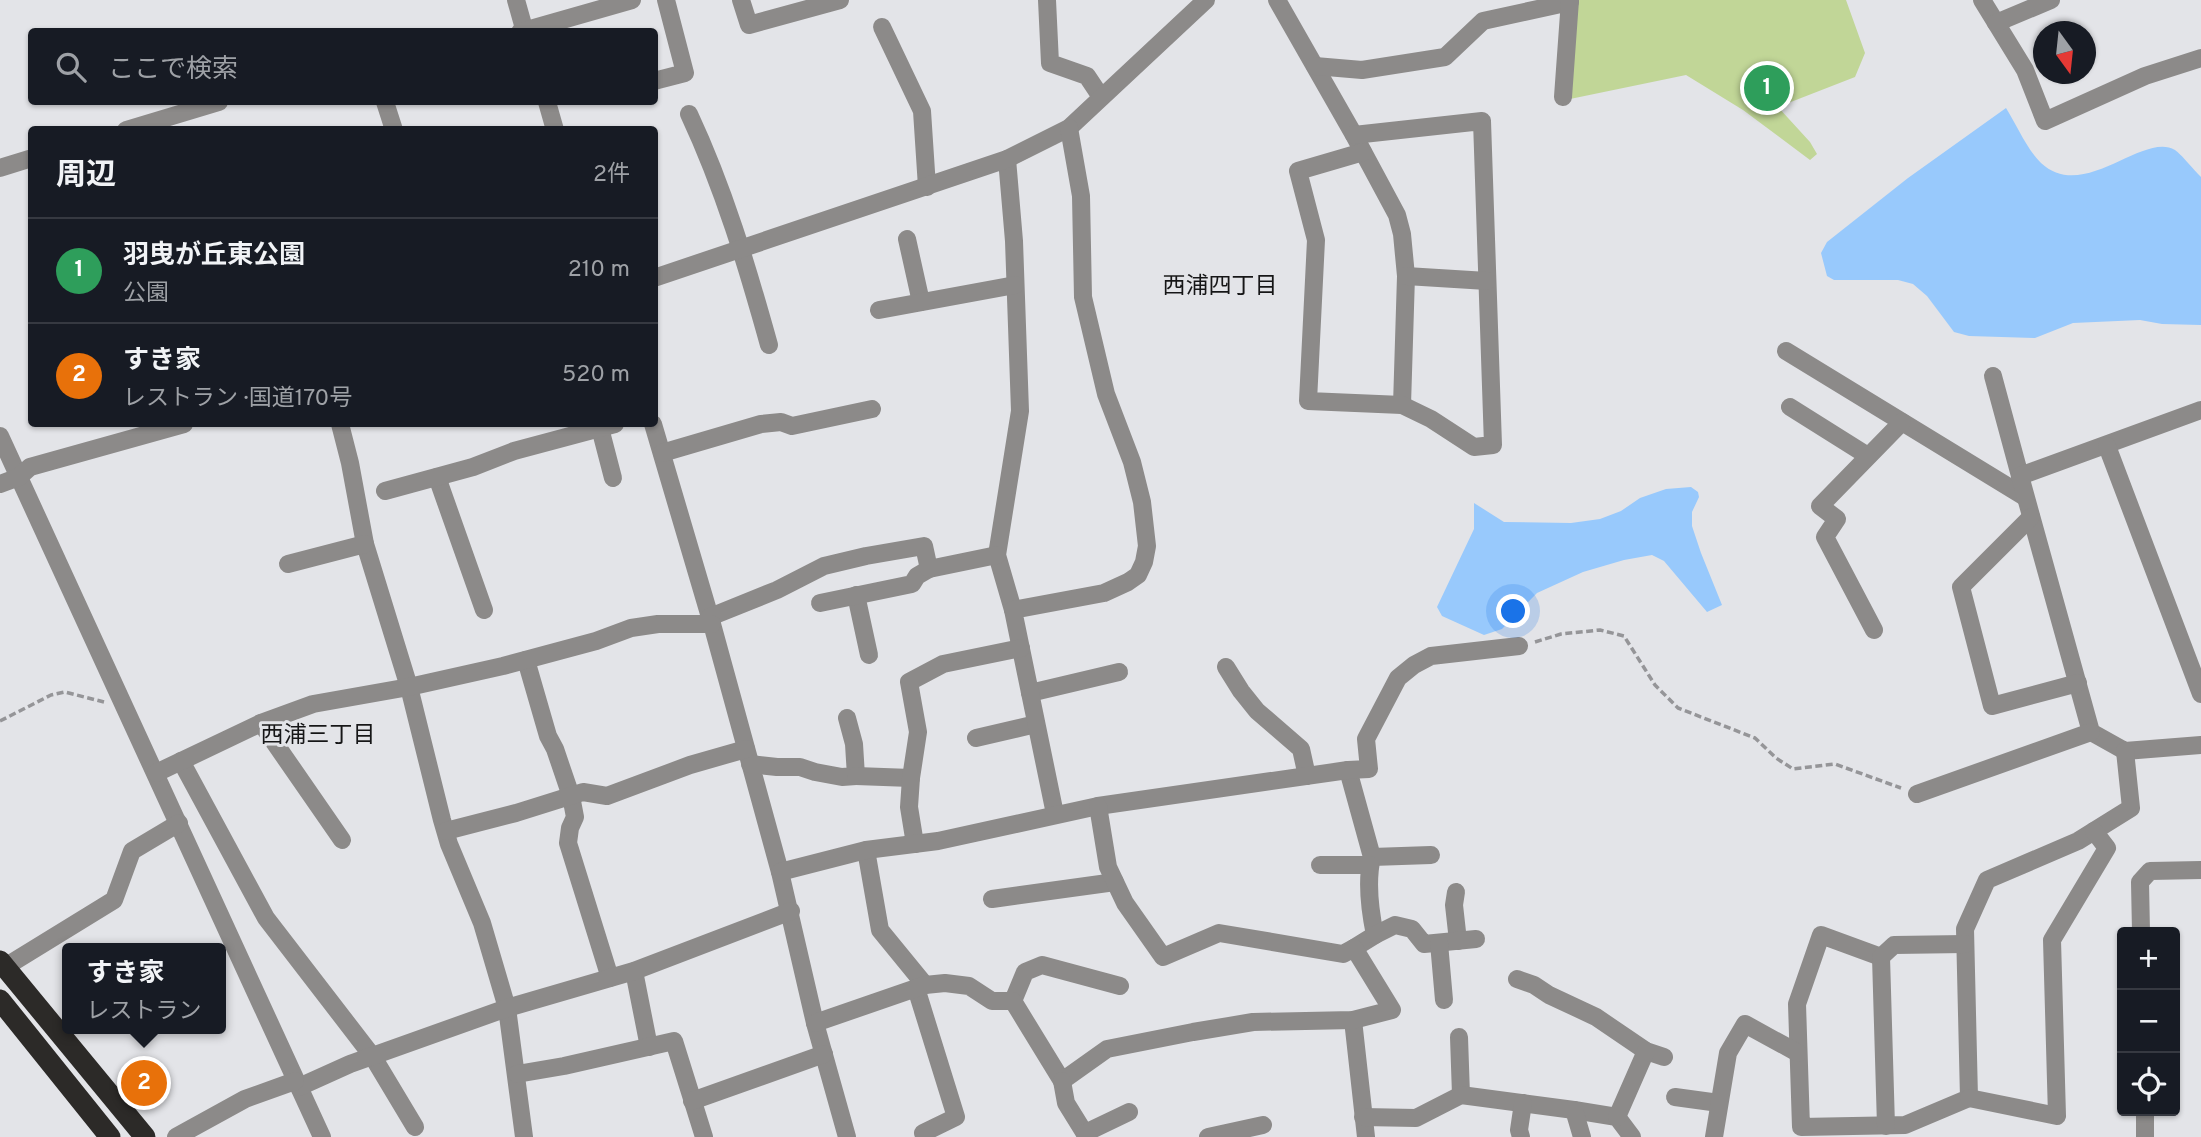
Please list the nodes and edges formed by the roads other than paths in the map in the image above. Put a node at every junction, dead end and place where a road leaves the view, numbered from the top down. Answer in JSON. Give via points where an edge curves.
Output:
{"nodes":[{"id":1,"x":516,"y":0,"type":"edge"},
{"id":2,"x":632,"y":0,"type":"edge"},
{"id":3,"x":666,"y":0,"type":"edge"},
{"id":4,"x":741,"y":0,"type":"edge"},
{"id":5,"x":840,"y":0,"type":"edge"},
{"id":6,"x":1046,"y":0,"type":"edge"},
{"id":7,"x":1206,"y":0,"type":"edge"},
{"id":8,"x":1277,"y":0,"type":"edge"},
{"id":9,"x":1982,"y":0,"type":"edge"},
{"id":10,"x":2051,"y":0,"type":"edge"},
{"id":11,"x":1570,"y":1,"type":"edge"},
{"id":12,"x":1996,"y":23,"type":"junction"},
{"id":13,"x":882,"y":27,"type":"dead end"},
{"id":14,"x":522,"y":28,"type":"edge"},
{"id":15,"x":534,"y":28,"type":"edge"},
{"id":16,"x":2201,"y":58,"type":"edge"},
{"id":17,"x":1315,"y":66,"type":"junction"},
{"id":18,"x":658,"y":80,"type":"edge"},
{"id":19,"x":1101,"y":97,"type":"junction"},
{"id":20,"x":1563,"y":97,"type":"dead end"},
{"id":21,"x":209,"y":105,"type":"edge"},
{"id":22,"x":386,"y":105,"type":"edge"},
{"id":23,"x":548,"y":105,"type":"edge"},
{"id":24,"x":689,"y":114,"type":"dead end"},
{"id":25,"x":139,"y":126,"type":"edge"},
{"id":26,"x":393,"y":126,"type":"edge"},
{"id":27,"x":554,"y":126,"type":"edge"},
{"id":28,"x":1069,"y":128,"type":"junction"},
{"id":29,"x":1354,"y":135,"type":"junction"},
{"id":30,"x":1363,"y":152,"type":"junction"},
{"id":31,"x":1007,"y":159,"type":"junction"},
{"id":32,"x":28,"y":165,"type":"edge"},
{"id":33,"x":0,"y":167,"type":"edge"},
{"id":34,"x":926,"y":187,"type":"junction"},
{"id":35,"x":907,"y":240,"type":"dead end"},
{"id":36,"x":742,"y":248,"type":"junction"},
{"id":37,"x":1406,"y":276,"type":"junction"},
{"id":38,"x":658,"y":277,"type":"edge"},
{"id":39,"x":1488,"y":281,"type":"junction"},
{"id":40,"x":1015,"y":285,"type":"junction"},
{"id":41,"x":921,"y":302,"type":"junction"},
{"id":42,"x":878,"y":310,"type":"dead end"},
{"id":43,"x":769,"y":345,"type":"dead end"},
{"id":44,"x":1786,"y":351,"type":"dead end"},
{"id":45,"x":1993,"y":376,"type":"dead end"},
{"id":46,"x":1402,"y":405,"type":"junction"},
{"id":47,"x":1790,"y":407,"type":"dead end"},
{"id":48,"x":872,"y":408,"type":"dead end"},
{"id":49,"x":2201,"y":410,"type":"edge"},
{"id":50,"x":1902,"y":422,"type":"junction"},
{"id":51,"x":158,"y":427,"type":"edge"},
{"id":52,"x":342,"y":427,"type":"edge"},
{"id":53,"x":603,"y":427,"type":"edge"},
{"id":54,"x":607,"y":427,"type":"edge"},
{"id":55,"x":654,"y":427,"type":"edge"},
{"id":56,"x":140,"y":429,"type":"edge"},
{"id":57,"x":0,"y":436,"type":"edge"},
{"id":58,"x":2106,"y":446,"type":"junction"},
{"id":59,"x":662,"y":453,"type":"junction"},
{"id":60,"x":1868,"y":456,"type":"junction"},
{"id":61,"x":2020,"y":476,"type":"junction"},
{"id":62,"x":19,"y":477,"type":"junction"},
{"id":63,"x":437,"y":477,"type":"junction"},
{"id":64,"x":614,"y":478,"type":"dead end"},
{"id":65,"x":0,"y":484,"type":"edge"},
{"id":66,"x":385,"y":491,"type":"dead end"},
{"id":67,"x":2025,"y":497,"type":"junction"},
{"id":68,"x":2031,"y":517,"type":"junction"},
{"id":69,"x":365,"y":544,"type":"junction"},
{"id":70,"x":997,"y":555,"type":"junction"},
{"id":71,"x":288,"y":564,"type":"dead end"},
{"id":72,"x":929,"y":569,"type":"junction"},
{"id":73,"x":856,"y":595,"type":"junction"},
{"id":74,"x":820,"y":603,"type":"dead end"},
{"id":75,"x":484,"y":610,"type":"dead end"},
{"id":76,"x":1013,"y":610,"type":"junction"},
{"id":77,"x":711,"y":621,"type":"junction"},
{"id":78,"x":1874,"y":630,"type":"dead end"},
{"id":79,"x":1519,"y":646,"type":"road end"},
{"id":80,"x":1021,"y":648,"type":"junction"},
{"id":81,"x":869,"y":654,"type":"dead end"},
{"id":82,"x":526,"y":660,"type":"junction"},
{"id":83,"x":1226,"y":667,"type":"dead end"},
{"id":84,"x":1119,"y":673,"type":"dead end"},
{"id":85,"x":2078,"y":683,"type":"junction"},
{"id":86,"x":410,"y":687,"type":"junction"},
{"id":87,"x":1030,"y":693,"type":"junction"},
{"id":88,"x":2201,"y":694,"type":"edge"},
{"id":89,"x":847,"y":718,"type":"dead end"},
{"id":90,"x":261,"y":723,"type":"junction"},
{"id":91,"x":1036,"y":724,"type":"junction"},
{"id":92,"x":2091,"y":733,"type":"junction"},
{"id":93,"x":976,"y":738,"type":"dead end"},
{"id":94,"x":2201,"y":745,"type":"edge"},
{"id":95,"x":2125,"y":751,"type":"junction"},
{"id":96,"x":748,"y":756,"type":"junction"},
{"id":97,"x":181,"y":761,"type":"junction"},
{"id":98,"x":1348,"y":770,"type":"junction"},
{"id":99,"x":156,"y":773,"type":"junction"},
{"id":100,"x":856,"y":776,"type":"junction"},
{"id":101,"x":1307,"y":776,"type":"junction"},
{"id":102,"x":911,"y":778,"type":"junction"},
{"id":103,"x":1917,"y":794,"type":"road end"},
{"id":104,"x":571,"y":796,"type":"junction"},
{"id":105,"x":1098,"y":806,"type":"junction"},
{"id":106,"x":1055,"y":814,"type":"junction"},
{"id":107,"x":178,"y":823,"type":"junction"},
{"id":108,"x":446,"y":831,"type":"junction"},
{"id":109,"x":2094,"y":831,"type":"junction"},
{"id":110,"x":342,"y":840,"type":"dead end"},
{"id":111,"x":915,"y":844,"type":"junction"},
{"id":112,"x":866,"y":850,"type":"junction"},
{"id":113,"x":1431,"y":855,"type":"dead end"},
{"id":114,"x":1371,"y":861,"type":"junction"},
{"id":115,"x":1320,"y":865,"type":"dead end"},
{"id":116,"x":2201,"y":870,"type":"edge"},
{"id":117,"x":780,"y":872,"type":"junction"},
{"id":118,"x":1115,"y":882,"type":"junction"},
{"id":119,"x":1457,"y":892,"type":"dead end"},
{"id":120,"x":992,"y":899,"type":"dead end"},
{"id":121,"x":790,"y":911,"type":"junction"},
{"id":122,"x":2141,"y":927,"type":"edge"},
{"id":123,"x":1375,"y":935,"type":"junction"},
{"id":124,"x":1439,"y":943,"type":"junction"},
{"id":125,"x":1965,"y":944,"type":"junction"},
{"id":126,"x":1354,"y":948,"type":"junction"},
{"id":127,"x":1881,"y":957,"type":"junction"},
{"id":128,"x":3,"y":964,"type":"edge"},
{"id":129,"x":635,"y":971,"type":"junction"},
{"id":130,"x":610,"y":978,"type":"junction"},
{"id":131,"x":1517,"y":979,"type":"dead end"},
{"id":132,"x":1120,"y":986,"type":"dead end"},
{"id":133,"x":921,"y":987,"type":"junction"},
{"id":134,"x":0,"y":1000,"type":"edge"},
{"id":135,"x":1444,"y":1000,"type":"dead end"},
{"id":136,"x":1013,"y":1001,"type":"junction"},
{"id":137,"x":507,"y":1008,"type":"junction"},
{"id":138,"x":1353,"y":1020,"type":"junction"},
{"id":139,"x":815,"y":1023,"type":"junction"},
{"id":140,"x":1459,"y":1037,"type":"dead end"},
{"id":141,"x":649,"y":1047,"type":"junction"},
{"id":142,"x":1646,"y":1051,"type":"junction"},
{"id":143,"x":1798,"y":1053,"type":"junction"},
{"id":144,"x":824,"y":1054,"type":"junction"},
{"id":145,"x":373,"y":1057,"type":"junction"},
{"id":146,"x":1664,"y":1057,"type":"dead end"},
{"id":147,"x":517,"y":1074,"type":"junction"},
{"id":148,"x":1062,"y":1081,"type":"junction"},
{"id":149,"x":297,"y":1084,"type":"junction"},
{"id":150,"x":1461,"y":1095,"type":"junction"},
{"id":151,"x":1675,"y":1097,"type":"dead end"},
{"id":152,"x":1969,"y":1098,"type":"junction"},
{"id":153,"x":692,"y":1101,"type":"junction"},
{"id":154,"x":1719,"y":1103,"type":"junction"},
{"id":155,"x":1523,"y":1104,"type":"junction"},
{"id":156,"x":1574,"y":1110,"type":"junction"},
{"id":157,"x":1129,"y":1112,"type":"dead end"},
{"id":158,"x":2145,"y":1116,"type":"edge"},
{"id":159,"x":1363,"y":1117,"type":"junction"},
{"id":160,"x":1617,"y":1117,"type":"junction"},
{"id":161,"x":1263,"y":1125,"type":"dead end"},
{"id":162,"x":1886,"y":1126,"type":"junction"},
{"id":163,"x":415,"y":1127,"type":"dead end"},
{"id":164,"x":1906,"y":1131,"type":"edge"},
{"id":165,"x":923,"y":1133,"type":"dead end"},
{"id":166,"x":1086,"y":1135,"type":"edge"},
{"id":167,"x":110,"y":1137,"type":"edge"},
{"id":168,"x":145,"y":1137,"type":"edge"},
{"id":169,"x":176,"y":1137,"type":"edge"},
{"id":170,"x":322,"y":1137,"type":"edge"},
{"id":171,"x":524,"y":1137,"type":"edge"},
{"id":172,"x":704,"y":1137,"type":"edge"},
{"id":173,"x":847,"y":1137,"type":"edge"},
{"id":174,"x":1208,"y":1137,"type":"edge"},
{"id":175,"x":1366,"y":1137,"type":"edge"},
{"id":176,"x":1521,"y":1137,"type":"edge"},
{"id":177,"x":1581,"y":1137,"type":"edge"},
{"id":178,"x":1632,"y":1137,"type":"edge"},
{"id":179,"x":1714,"y":1137,"type":"edge"},
{"id":180,"x":2145,"y":1137,"type":"edge"}],
"edges":[{"from":1,"to":14,"type":"street"},
{"from":2,"to":15,"type":"street"},
{"from":3,"to":18,"type":"street","via":[[685,73]]},
{"from":4,"to":5,"type":"street","via":[[749,25]]},
{"from":6,"to":19,"type":"street","via":[[1050,63],[1087,76]]},
{"from":7,"to":19,"type":"street"},
{"from":8,"to":17,"type":"street"},
{"from":9,"to":12,"type":"street"},
{"from":10,"to":12,"type":"street"},
{"from":11,"to":17,"type":"street","via":[[1483,22],[1445,57],[1362,70]]},
{"from":11,"to":20,"type":"street"},
{"from":12,"to":16,"type":"street","via":[[2025,70],[2045,121],[2145,76]]},
{"from":13,"to":34,"type":"street","via":[[922,111]]},
{"from":17,"to":29,"type":"street"},
{"from":19,"to":28,"type":"street"},
{"from":21,"to":25,"type":"street"},
{"from":22,"to":26,"type":"street"},
{"from":23,"to":27,"type":"street"},
{"from":24,"to":36,"type":"street"},
{"from":28,"to":31,"type":"street"},
{"from":28,"to":76,"type":"street","via":[[1081,196],[1083,297],[1106,394],[1132,462],[1147,546],[1138,575],[1128,582],[1104,593]]},
{"from":29,"to":30,"type":"street"},
{"from":29,"to":39,"type":"street","via":[[1482,121]]},
{"from":30,"to":37,"type":"street","via":[[1397,215]]},
{"from":30,"to":46,"type":"street","via":[[1298,172],[1316,240],[1308,401]]},
{"from":31,"to":34,"type":"street"},
{"from":31,"to":40,"type":"street"},
{"from":32,"to":33,"type":"street"},
{"from":34,"to":36,"type":"street"},
{"from":35,"to":41,"type":"street"},
{"from":36,"to":38,"type":"street"},
{"from":36,"to":43,"type":"street"},
{"from":37,"to":39,"type":"street"},
{"from":37,"to":46,"type":"street"},
{"from":39,"to":46,"type":"street","via":[[1493,444],[1474,447]]},
{"from":40,"to":41,"type":"street"},
{"from":40,"to":70,"type":"street","via":[[1020,411]]},
{"from":41,"to":42,"type":"street"},
{"from":44,"to":50,"type":"street"},
{"from":45,"to":61,"type":"street"},
{"from":47,"to":60,"type":"street"},
{"from":48,"to":59,"type":"street","via":[[792,426],[761,424]]},
{"from":49,"to":58,"type":"street"},
{"from":50,"to":60,"type":"street"},
{"from":50,"to":67,"type":"street"},
{"from":51,"to":56,"type":"street"},
{"from":52,"to":69,"type":"street"},
{"from":53,"to":63,"type":"street"},
{"from":54,"to":64,"type":"street"},
{"from":55,"to":59,"type":"street"},
{"from":56,"to":62,"type":"street","via":[[30,467]]},
{"from":57,"to":62,"type":"street"},
{"from":58,"to":61,"type":"street"},
{"from":58,"to":88,"type":"street"},
{"from":59,"to":77,"type":"street"},
{"from":60,"to":78,"type":"street","via":[[1820,506],[1837,519],[1825,537]]},
{"from":61,"to":67,"type":"street"},
{"from":62,"to":65,"type":"street"},
{"from":62,"to":99,"type":"street"},
{"from":63,"to":66,"type":"street"},
{"from":63,"to":75,"type":"street"},
{"from":67,"to":68,"type":"street"},
{"from":68,"to":85,"type":"street"},
{"from":68,"to":85,"type":"street","via":[[1961,587],[1992,706]]},
{"from":69,"to":71,"type":"street"},
{"from":69,"to":86,"type":"street"},
{"from":70,"to":72,"type":"street"},
{"from":70,"to":76,"type":"street"},
{"from":72,"to":73,"type":"street","via":[[912,584]]},
{"from":72,"to":77,"type":"street","via":[[924,546],[824,566]]},
{"from":73,"to":74,"type":"street"},
{"from":73,"to":81,"type":"street"},
{"from":76,"to":80,"type":"street"},
{"from":77,"to":82,"type":"street","via":[[631,628]]},
{"from":77,"to":96,"type":"street"},
{"from":79,"to":98,"type":"street","via":[[1431,656],[1415,665],[1398,678],[1366,739],[1369,769]]},
{"from":80,"to":87,"type":"street"},
{"from":80,"to":102,"type":"street","via":[[943,664],[909,682],[918,732]]},
{"from":82,"to":86,"type":"street"},
{"from":82,"to":104,"type":"street"},
{"from":83,"to":101,"type":"street","via":[[1257,711],[1301,749]]},
{"from":84,"to":87,"type":"street"},
{"from":85,"to":92,"type":"street"},
{"from":86,"to":90,"type":"street","via":[[313,704]]},
{"from":86,"to":108,"type":"street"},
{"from":87,"to":91,"type":"street"},
{"from":89,"to":100,"type":"street"},
{"from":90,"to":97,"type":"street"},
{"from":90,"to":110,"type":"street"},
{"from":91,"to":93,"type":"street"},
{"from":91,"to":106,"type":"street"},
{"from":92,"to":95,"type":"street"},
{"from":92,"to":103,"type":"street"},
{"from":94,"to":95,"type":"street"},
{"from":95,"to":109,"type":"street","via":[[2131,808]]},
{"from":96,"to":100,"type":"street","via":[[777,767],[800,766]]},
{"from":96,"to":104,"type":"street","via":[[690,765],[607,796],[583,792]]},
{"from":96,"to":117,"type":"street"},
{"from":97,"to":99,"type":"street"},
{"from":97,"to":145,"type":"street","via":[[266,918]]},
{"from":98,"to":101,"type":"street"},
{"from":98,"to":114,"type":"street"},
{"from":99,"to":107,"type":"street"},
{"from":100,"to":102,"type":"street"},
{"from":101,"to":105,"type":"street"},
{"from":102,"to":111,"type":"street","via":[[909,807]]},
{"from":104,"to":108,"type":"street"},
{"from":104,"to":130,"type":"street","via":[[575,817],[568,843]]},
{"from":105,"to":106,"type":"street"},
{"from":105,"to":118,"type":"street","via":[[1108,867]]},
{"from":106,"to":111,"type":"street"},
{"from":107,"to":128,"type":"street","via":[[132,851],[114,900]]},
{"from":107,"to":149,"type":"street"},
{"from":108,"to":137,"type":"street","via":[[482,923]]},
{"from":109,"to":125,"type":"street","via":[[1987,880],[1965,929]]},
{"from":109,"to":152,"type":"street","via":[[2107,848],[2052,940],[2057,1116]]},
{"from":111,"to":112,"type":"street"},
{"from":112,"to":117,"type":"street"},
{"from":112,"to":133,"type":"street","via":[[880,930]]},
{"from":113,"to":114,"type":"street"},
{"from":114,"to":115,"type":"street"},
{"from":114,"to":123,"type":"street","via":[[1370,910]]},
{"from":116,"to":122,"type":"street","via":[[2150,871],[2140,883]]},
{"from":117,"to":121,"type":"street"},
{"from":118,"to":120,"type":"street"},
{"from":118,"to":126,"type":"street","via":[[1163,957],[1219,933],[1343,954]]},
{"from":119,"to":124,"type":"street","via":[[1454,905],[1467,940]]},
{"from":121,"to":129,"type":"street"},
{"from":121,"to":139,"type":"street"},
{"from":123,"to":124,"type":"street","via":[[1395,925],[1412,929],[1424,944]]},
{"from":123,"to":126,"type":"street"},
{"from":124,"to":135,"type":"street"},
{"from":125,"to":127,"type":"street","via":[[1894,945]]},
{"from":125,"to":152,"type":"street"},
{"from":126,"to":138,"type":"street","via":[[1392,1010]]},
{"from":127,"to":143,"type":"street","via":[[1821,936],[1797,1004]]},
{"from":127,"to":162,"type":"street"},
{"from":128,"to":168,"type":"highway"},
{"from":129,"to":130,"type":"street"},
{"from":129,"to":141,"type":"street"},
{"from":130,"to":137,"type":"street"},
{"from":131,"to":142,"type":"street","via":[[1596,1017]]},
{"from":132,"to":136,"type":"street","via":[[1042,965],[1025,972]]},
{"from":133,"to":136,"type":"street","via":[[969,986],[992,1001]]},
{"from":133,"to":139,"type":"street"},
{"from":133,"to":165,"type":"street","via":[[956,1117]]},
{"from":134,"to":167,"type":"highway"},
{"from":136,"to":148,"type":"street"},
{"from":137,"to":145,"type":"street"},
{"from":137,"to":147,"type":"street"},
{"from":138,"to":148,"type":"street","via":[[1253,1022],[1107,1049]]},
{"from":138,"to":159,"type":"street"},
{"from":139,"to":144,"type":"street"},
{"from":140,"to":150,"type":"street"},
{"from":141,"to":147,"type":"street"},
{"from":141,"to":153,"type":"street","via":[[674,1041]]},
{"from":142,"to":146,"type":"street"},
{"from":142,"to":160,"type":"street"},
{"from":143,"to":154,"type":"street","via":[[1745,1024],[1728,1053]]},
{"from":143,"to":162,"type":"street","via":[[1801,1127]]},
{"from":144,"to":153,"type":"street"},
{"from":144,"to":173,"type":"street"},
{"from":145,"to":149,"type":"street"},
{"from":145,"to":163,"type":"street"},
{"from":147,"to":171,"type":"street"},
{"from":148,"to":166,"type":"street","via":[[1066,1103]]},
{"from":149,"to":169,"type":"street","via":[[245,1100]]},
{"from":149,"to":170,"type":"street"},
{"from":150,"to":155,"type":"street"},
{"from":150,"to":159,"type":"street","via":[[1416,1118]]},
{"from":151,"to":154,"type":"street"},
{"from":152,"to":164,"type":"street"},
{"from":153,"to":172,"type":"street"},
{"from":154,"to":179,"type":"street"},
{"from":155,"to":156,"type":"street"},
{"from":155,"to":176,"type":"street"},
{"from":156,"to":160,"type":"street"},
{"from":156,"to":177,"type":"street"},
{"from":157,"to":166,"type":"street"},
{"from":158,"to":180,"type":"street"},
{"from":159,"to":175,"type":"street"},
{"from":160,"to":178,"type":"street"},
{"from":161,"to":174,"type":"street"},
{"from":162,"to":164,"type":"street"}]}
